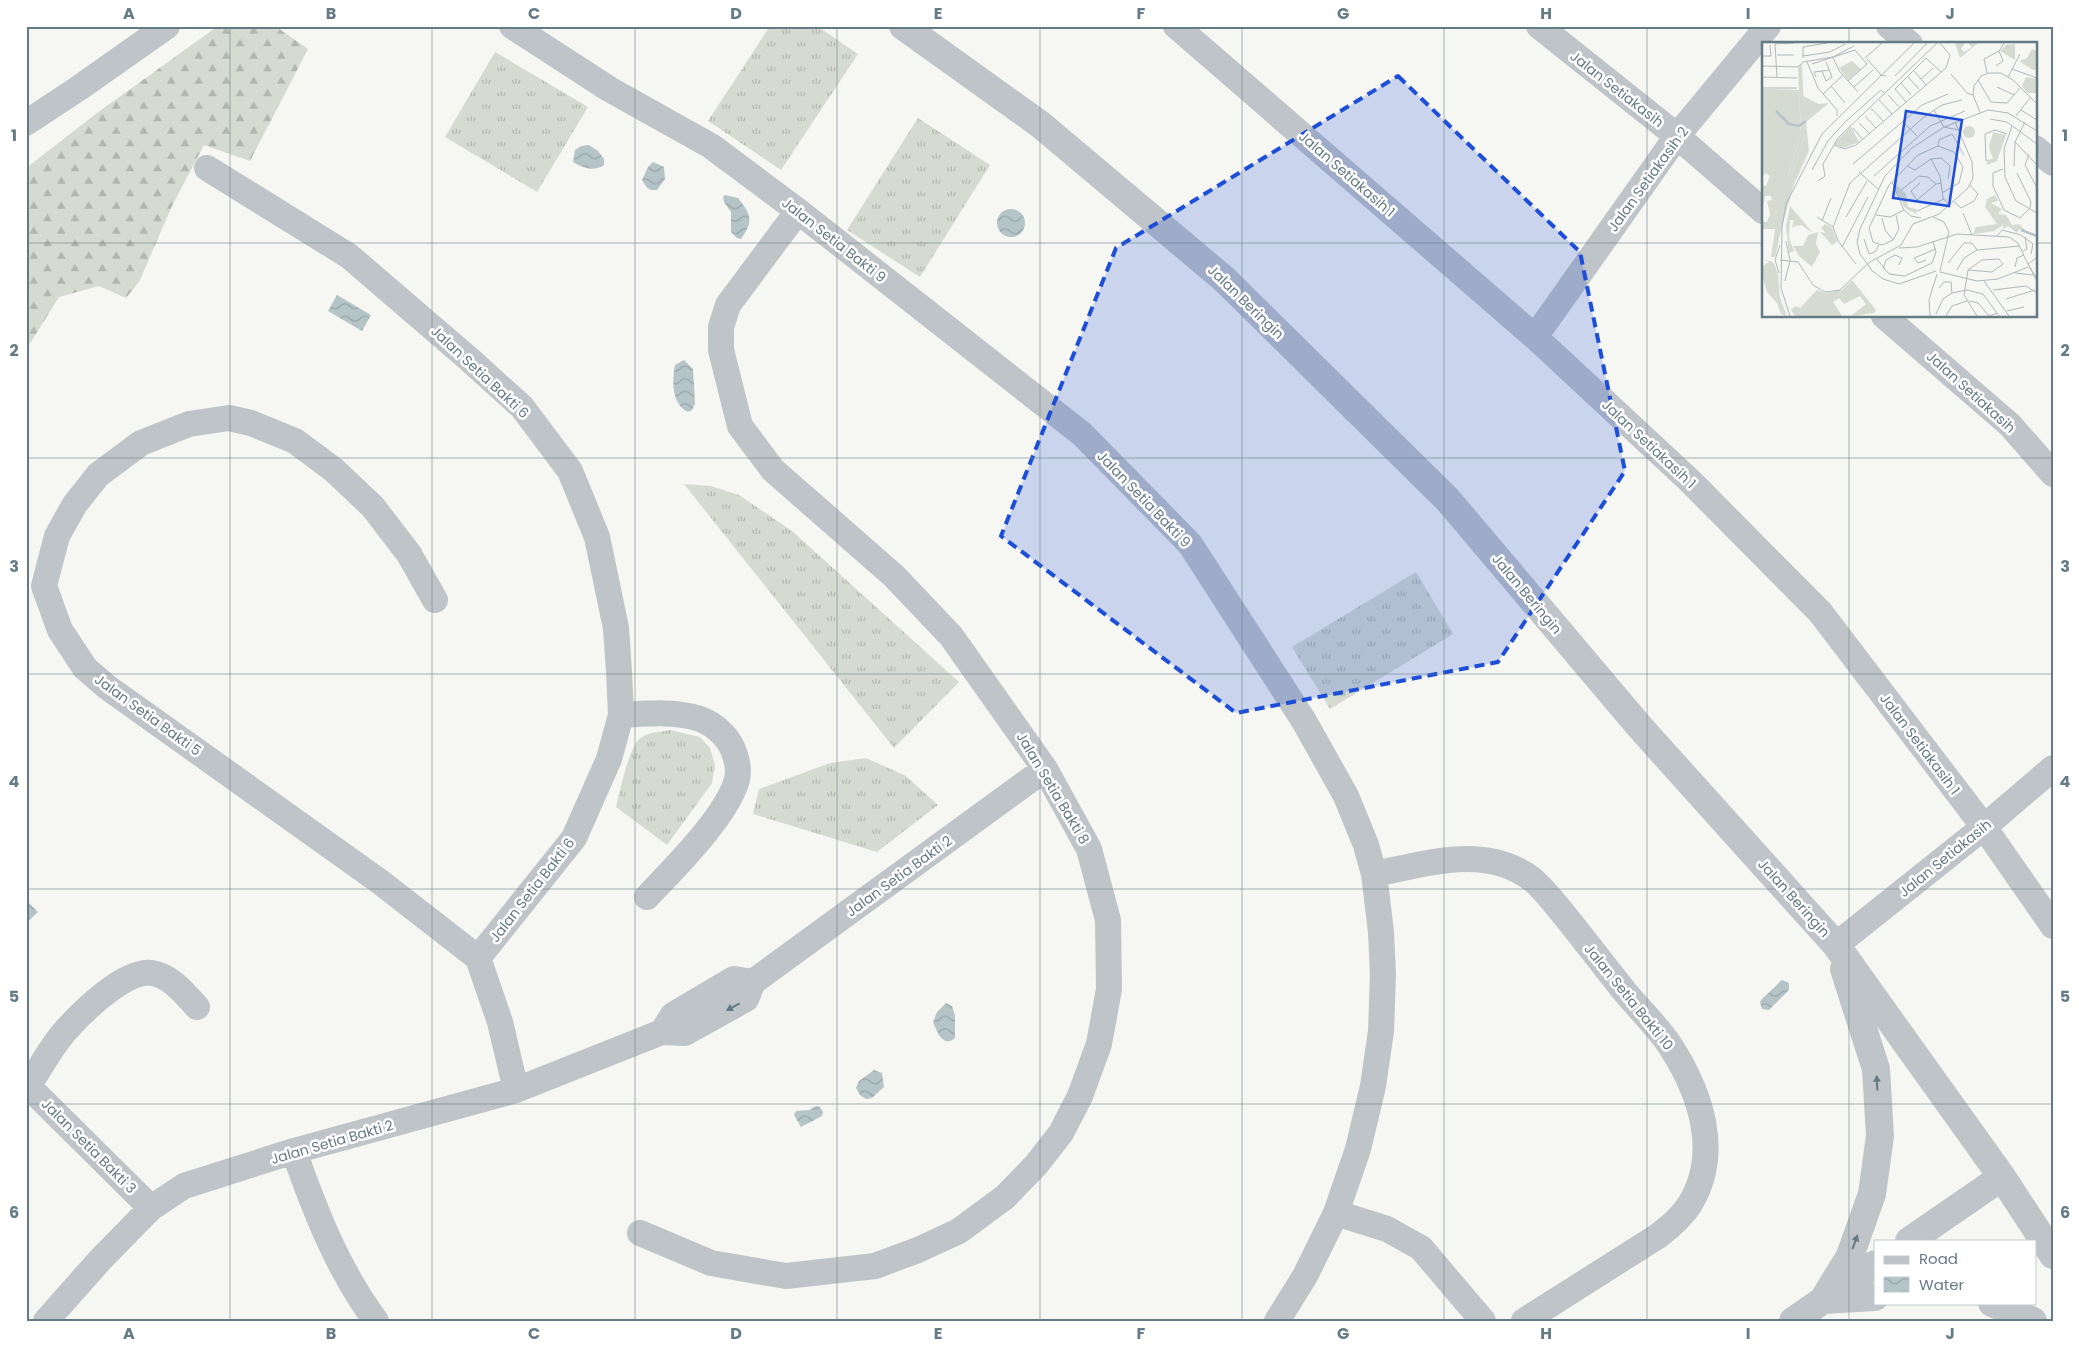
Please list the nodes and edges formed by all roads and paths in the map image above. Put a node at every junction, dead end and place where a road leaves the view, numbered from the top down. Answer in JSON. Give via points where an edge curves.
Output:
{"nodes":[{"id":1,"x":167,"y":26,"type":"edge"},
{"id":2,"x":512,"y":26,"type":"edge"},
{"id":3,"x":903,"y":26,"type":"edge"},
{"id":4,"x":1176,"y":26,"type":"edge"},
{"id":5,"x":1539,"y":26,"type":"edge"},
{"id":6,"x":1768,"y":26,"type":"edge"},
{"id":7,"x":1889,"y":26,"type":"edge"},
{"id":8,"x":1908,"y":42,"type":"edge"},
{"id":9,"x":26,"y":123,"type":"edge"},
{"id":10,"x":1677,"y":136,"type":"junction"},
{"id":11,"x":2036,"y":149,"type":"edge"},
{"id":12,"x":2053,"y":163,"type":"edge"},
{"id":13,"x":207,"y":168,"type":"dead end"},
{"id":14,"x":1762,"y":210,"type":"edge"},
{"id":15,"x":798,"y":211,"type":"junction"},
{"id":16,"x":1886,"y":318,"type":"edge"},
{"id":17,"x":1536,"y":337,"type":"junction"},
{"id":18,"x":2053,"y":474,"type":"edge"},
{"id":19,"x":435,"y":600,"type":"dead end"},
{"id":20,"x":621,"y":714,"type":"junction"},
{"id":21,"x":2053,"y":768,"type":"edge"},
{"id":22,"x":1045,"y":769,"type":"junction"},
{"id":23,"x":1984,"y":827,"type":"junction"},
{"id":24,"x":1374,"y":874,"type":"junction"},
{"id":25,"x":647,"y":896,"type":"dead end"},
{"id":26,"x":2053,"y":926,"type":"edge"},
{"id":27,"x":1836,"y":945,"type":"junction"},
{"id":28,"x":478,"y":958,"type":"junction"},
{"id":29,"x":197,"y":1007,"type":"dead end"},
{"id":30,"x":27,"y":1085,"type":"edge"},
{"id":31,"x":516,"y":1090,"type":"junction"},
{"id":32,"x":294,"y":1151,"type":"junction"},
{"id":33,"x":2002,"y":1177,"type":"junction"},
{"id":34,"x":151,"y":1208,"type":"junction"},
{"id":35,"x":1336,"y":1213,"type":"junction"},
{"id":36,"x":640,"y":1233,"type":"dead end"},
{"id":37,"x":1910,"y":1240,"type":"edge"},
{"id":38,"x":2053,"y":1255,"type":"edge"},
{"id":39,"x":1874,"y":1265,"type":"edge"},
{"id":40,"x":1874,"y":1297,"type":"edge"},
{"id":41,"x":1823,"y":1300,"type":"junction"},
{"id":42,"x":1994,"y":1304,"type":"edge"},
{"id":43,"x":46,"y":1321,"type":"edge"},
{"id":44,"x":376,"y":1321,"type":"edge"},
{"id":45,"x":1277,"y":1321,"type":"edge"},
{"id":46,"x":1483,"y":1321,"type":"edge"},
{"id":47,"x":1524,"y":1321,"type":"edge"},
{"id":48,"x":1793,"y":1321,"type":"edge"},
{"id":49,"x":2033,"y":1321,"type":"edge"}],
"edges":[{"from":1,"to":9,"type":"street"},
{"from":2,"to":15,"type":"street","name":"Jalan Setia Bakti 9","via":[[609,89],[711,146]]},
{"from":3,"to":27,"type":"street","name":"Jalan Beringin","via":[[1041,125],[1238,292],[1448,500],[1639,726]]},
{"from":4,"to":17,"type":"street","name":"Jalan Setiakasih 1"},
{"from":5,"to":10,"type":"street","name":"Jalan Setiakasih"},
{"from":6,"to":10,"type":"street","name":"Jalan Setiakasih 2"},
{"from":7,"to":8,"type":"street"},
{"from":10,"to":14,"type":"street","name":"Jalan Setiakasih"},
{"from":10,"to":17,"type":"street","name":"Jalan Setiakasih 2"},
{"from":11,"to":12,"type":"street"},
{"from":13,"to":20,"type":"street","name":"Jalan Setia Bakti 6","via":[[349,256],[522,407],[570,471],[597,537],[616,628]]},
{"from":15,"to":22,"type":"street","name":"Jalan Setia Bakti 8","via":[[728,305],[721,327],[721,350],[740,426],[773,470],[894,576],[951,636]]},
{"from":15,"to":24,"type":"street","name":"Jalan Setia Bakti 9","via":[[1082,434],[1190,544],[1324,756],[1346,796]]},
{"from":16,"to":18,"type":"street","name":"Jalan Setiakasih","via":[[2010,426]]},
{"from":17,"to":23,"type":"street","name":"Jalan Setiakasih 1","via":[[1690,481],[1820,612]]},
{"from":19,"to":28,"type":"street","name":"Jalan Setia Bakti 5","via":[[409,554],[374,507],[334,470],[295,441],[251,423],[229,418],[189,424],[141,443],[98,475],[75,504],[57,536],[44,586],[60,630],[85,668],[107,687],[379,881]]},
{"from":20,"to":25,"type":"street","via":[[671,714],[702,719],[722,732],[735,753],[738,768],[737,782],[715,818]]},
{"from":20,"to":28,"type":"street","name":"Jalan Setia Bakti 6","via":[[609,759],[574,838]]},
{"from":21,"to":23,"type":"street","name":"Jalan Setiakasih"},
{"from":22,"to":31,"type":"street","name":"Jalan Setia Bakti 2","via":[[753,982],[746,999],[685,1033],[662,1032]]},
{"from":22,"to":36,"type":"street","name":"Jalan Setia Bakti 8","via":[[1089,848],[1108,920],[1109,989],[1099,1044],[1080,1096],[1061,1133],[1036,1165],[1005,1197],[959,1231],[875,1266],[786,1276],[710,1263]]},
{"from":23,"to":26,"type":"street","name":"Jalan Setiakasih 1"},
{"from":23,"to":27,"type":"street","name":"Jalan Setiakasih"},
{"from":24,"to":35,"type":"street","name":"Jalan Setia Bakti 9","via":[[1382,940],[1380,1031],[1373,1086],[1358,1149]]},
{"from":24,"to":47,"type":"street","name":"Jalan Setia Bakti 10","via":[[1458,858],[1484,858],[1513,867],[1534,881],[1671,1046],[1697,1098],[1707,1142],[1704,1168],[1690,1206],[1658,1236]]},
{"from":27,"to":33,"type":"street","name":"Jalan Beringin"},
{"from":41,"to":27,"type":"street","one_way":true,"via":[[1850,1256],[1872,1194],[1880,1136],[1876,1070]]},
{"from":28,"to":31,"type":"street","via":[[500,1022]]},
{"from":29,"to":30,"type":"street","via":[[173,983],[151,973],[128,978],[104,993],[66,1029]]},
{"from":30,"to":34,"type":"street","name":"Jalan Setia Bakti 3"},
{"from":31,"to":32,"type":"street","name":"Jalan Setia Bakti 2"},
{"from":32,"to":34,"type":"street","name":"Jalan Setia Bakti 2","via":[[184,1186]]},
{"from":32,"to":44,"type":"street","via":[[313,1207],[338,1260]]},
{"from":33,"to":37,"type":"street"},
{"from":33,"to":38,"type":"street","name":"Jalan Beringin"},
{"from":34,"to":43,"type":"street","name":"Jalan Setia Bakti 2"},
{"from":35,"to":45,"type":"street","name":"Jalan Setia Bakti 9","via":[[1305,1276]]},
{"from":35,"to":46,"type":"street","via":[[1387,1229],[1421,1248]]},
{"from":39,"to":41,"type":"street"},
{"from":40,"to":41,"type":"street"},
{"from":41,"to":48,"type":"street"},
{"from":42,"to":49,"type":"street"}]}
